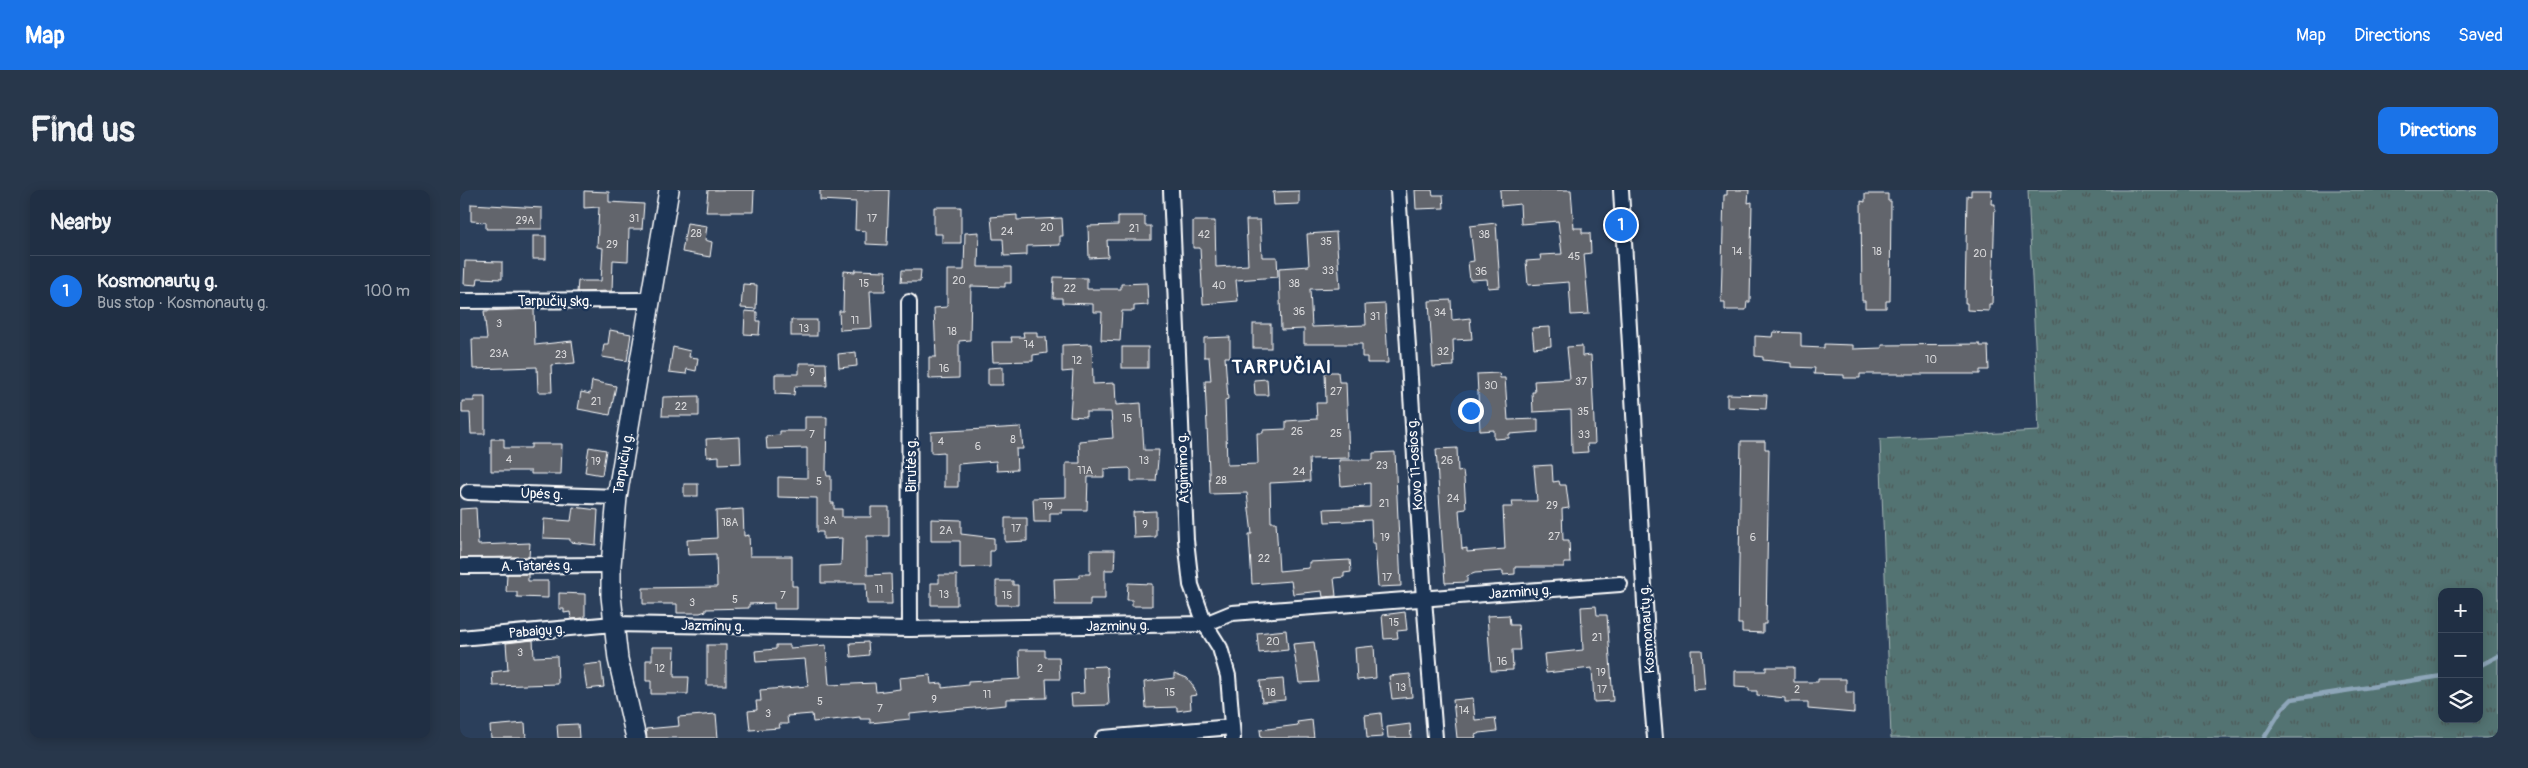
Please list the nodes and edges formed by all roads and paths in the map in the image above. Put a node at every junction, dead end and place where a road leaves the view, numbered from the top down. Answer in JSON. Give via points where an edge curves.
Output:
{"nodes":[{"id":1,"x":669,"y":190,"type":"edge"},
{"id":2,"x":1171,"y":190,"type":"edge"},
{"id":3,"x":1398,"y":190,"type":"edge"},
{"id":4,"x":1621,"y":190,"type":"edge"},
{"id":5,"x":650,"y":300,"type":"junction"},
{"id":6,"x":460,"y":301,"type":"edge"},
{"id":7,"x":909,"y":302,"type":"dead end"},
{"id":8,"x":468,"y":492,"type":"dead end"},
{"id":9,"x":617,"y":497,"type":"junction"},
{"id":10,"x":611,"y":565,"type":"junction"},
{"id":11,"x":463,"y":566,"type":"dead end"},
{"id":12,"x":1620,"y":584,"type":"dead end"},
{"id":13,"x":1424,"y":598,"type":"junction"},
{"id":14,"x":613,"y":624,"type":"junction"},
{"id":15,"x":1205,"y":624,"type":"junction"},
{"id":16,"x":910,"y":629,"type":"junction"},
{"id":17,"x":460,"y":638,"type":"edge"},
{"id":18,"x":1233,"y":732,"type":"edge"},
{"id":19,"x":636,"y":738,"type":"edge"},
{"id":20,"x":1103,"y":738,"type":"edge"},
{"id":21,"x":1435,"y":738,"type":"edge"},
{"id":22,"x":1655,"y":738,"type":"edge"}],
"edges":[{"from":1,"to":5,"type":"main road","name":"Tarpučių g."},
{"from":2,"to":15,"type":"street","name":"Atgimimo g.","via":[[1186,540],[1191,585]]},
{"from":3,"to":13,"type":"street","name":"Kovo 11-osios g."},
{"from":4,"to":22,"type":"street","name":"Kosmonautų g."},
{"from":5,"to":6,"type":"street","name":"Tarpučių skg."},
{"from":5,"to":9,"type":"main road","name":"Tarpučių g."},
{"from":7,"to":16,"type":"street","name":"Birutės g."},
{"from":8,"to":9,"type":"street","name":"Upės g."},
{"from":9,"to":10,"type":"main road","name":"Tarpučių g."},
{"from":10,"to":11,"type":"street","name":"A. Tatarės g."},
{"from":10,"to":14,"type":"main road","name":"Tarpučių g."},
{"from":12,"to":13,"type":"street","name":"Jazminų g."},
{"from":13,"to":15,"type":"street","name":"Jazminų g.","via":[[1232,613]]},
{"from":13,"to":21,"type":"street","name":"Kovo 11-osios g."},
{"from":14,"to":16,"type":"street","name":"Jazminų g."},
{"from":14,"to":17,"type":"street","name":"Pabaigų g."},
{"from":14,"to":19,"type":"main road","name":"Tarpučių g."},
{"from":15,"to":16,"type":"street","name":"Jazminų g."},
{"from":15,"to":18,"type":"street","name":"Atgimimo g.","via":[[1220,648],[1228,676]]},
{"from":18,"to":20,"type":"street"}]}
